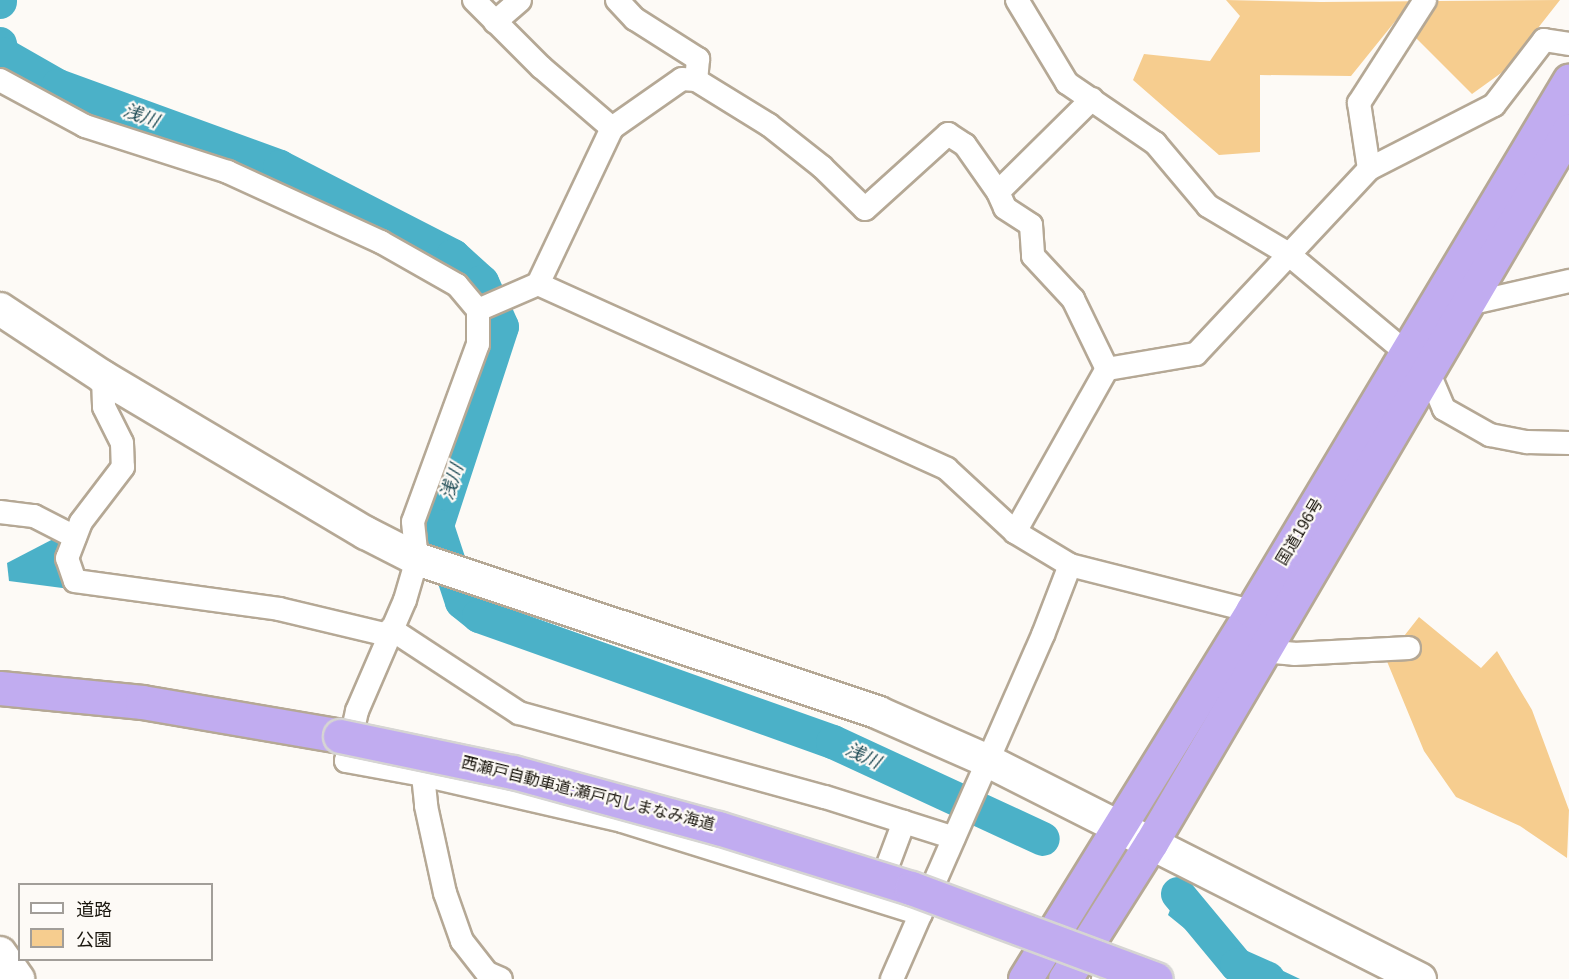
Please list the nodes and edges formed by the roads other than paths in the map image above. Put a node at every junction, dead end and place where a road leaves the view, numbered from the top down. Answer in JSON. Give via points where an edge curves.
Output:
{"nodes":[{"id":1,"x":474,"y":0,"type":"edge"},
{"id":2,"x":520,"y":0,"type":"edge"},
{"id":3,"x":617,"y":0,"type":"edge"},
{"id":4,"x":1017,"y":0,"type":"edge"},
{"id":5,"x":1425,"y":0,"type":"edge"},
{"id":6,"x":495,"y":22,"type":"junction"},
{"id":7,"x":1569,"y":44,"type":"edge"},
{"id":8,"x":0,"y":80,"type":"edge"},
{"id":9,"x":696,"y":80,"type":"junction"},
{"id":10,"x":1569,"y":81,"type":"edge"},
{"id":11,"x":1092,"y":99,"type":"junction"},
{"id":12,"x":612,"y":128,"type":"junction"},
{"id":13,"x":1569,"y":130,"type":"edge"},
{"id":14,"x":1369,"y":169,"type":"junction"},
{"id":15,"x":998,"y":192,"type":"junction"},
{"id":16,"x":1287,"y":253,"type":"junction"},
{"id":17,"x":1569,"y":282,"type":"edge"},
{"id":18,"x":537,"y":284,"type":"junction"},
{"id":19,"x":1468,"y":304,"type":"junction"},
{"id":20,"x":0,"y":309,"type":"edge"},
{"id":21,"x":478,"y":310,"type":"junction"},
{"id":22,"x":1417,"y":362,"type":"junction"},
{"id":23,"x":1107,"y":369,"type":"junction"},
{"id":24,"x":103,"y":377,"type":"junction"},
{"id":25,"x":1569,"y":443,"type":"edge"},
{"id":26,"x":0,"y":512,"type":"edge"},
{"id":27,"x":1015,"y":532,"type":"junction"},
{"id":28,"x":75,"y":537,"type":"junction"},
{"id":29,"x":417,"y":558,"type":"junction"},
{"id":30,"x":1070,"y":565,"type":"junction"},
{"id":31,"x":1252,"y":611,"type":"junction"},
{"id":32,"x":390,"y":632,"type":"junction"},
{"id":33,"x":1409,"y":648,"type":"dead end"},
{"id":34,"x":1262,"y":651,"type":"junction"},
{"id":35,"x":0,"y":688,"type":"edge"},
{"id":36,"x":988,"y":761,"type":"junction"},
{"id":37,"x":423,"y":775,"type":"junction"},
{"id":38,"x":904,"y":822,"type":"junction"},
{"id":39,"x":1118,"y":825,"type":"junction"},
{"id":40,"x":954,"y":838,"type":"junction"},
{"id":41,"x":1151,"y":843,"type":"junction"},
{"id":42,"x":875,"y":899,"type":"junction"},
{"id":43,"x":921,"y":914,"type":"junction"},
{"id":44,"x":0,"y":954,"type":"edge"},
{"id":45,"x":18,"y":979,"type":"edge"},
{"id":46,"x":501,"y":979,"type":"edge"},
{"id":47,"x":892,"y":979,"type":"edge"},
{"id":48,"x":1025,"y":979,"type":"edge"},
{"id":49,"x":1065,"y":979,"type":"edge"},
{"id":50,"x":1156,"y":979,"type":"edge"},
{"id":51,"x":1420,"y":979,"type":"edge"}],
"edges":[{"from":1,"to":6,"type":"street"},
{"from":2,"to":6,"type":"street"},
{"from":3,"to":9,"type":"street","via":[[634,19],[698,59]]},
{"from":4,"to":11,"type":"street","via":[[1067,83]]},
{"from":5,"to":14,"type":"street","via":[[1359,103]]},
{"from":6,"to":12,"type":"street"},
{"from":7,"to":14,"type":"street","via":[[1544,40],[1494,105]]},
{"from":8,"to":21,"type":"street","via":[[85,126],[228,172],[381,242],[457,285]]},
{"from":9,"to":12,"type":"street","via":[[682,79]]},
{"from":9,"to":15,"type":"street","via":[[769,125],[822,167],[865,209],[948,134],[965,145]]},
{"from":10,"to":22,"type":"highway","name":"国道196号"},
{"from":11,"to":15,"type":"street"},
{"from":11,"to":16,"type":"street","via":[[1155,143],[1208,206]]},
{"from":12,"to":18,"type":"street"},
{"from":13,"to":19,"type":"highway","name":"国道196号"},
{"from":14,"to":16,"type":"street"},
{"from":15,"to":23,"type":"street","via":[[1005,208],[1031,225],[1033,256],[1073,299]]},
{"from":16,"to":22,"type":"street"},
{"from":16,"to":23,"type":"street","via":[[1196,354]]},
{"from":17,"to":19,"type":"street"},
{"from":18,"to":21,"type":"street"},
{"from":18,"to":27,"type":"street","via":[[947,469]]},
{"from":19,"to":22,"type":"highway","name":"国道196号"},
{"from":20,"to":24,"type":"street"},
{"from":21,"to":29,"type":"street","via":[[478,344],[413,522]]},
{"from":22,"to":25,"type":"street","via":[[1444,409],[1490,435],[1527,442]]},
{"from":22,"to":31,"type":"highway","name":"国道196号"},
{"from":22,"to":34,"type":"highway","name":"国道196号"},
{"from":23,"to":27,"type":"street"},
{"from":24,"to":28,"type":"street","via":[[104,407],[122,443],[123,466],[81,522]]},
{"from":24,"to":29,"type":"street","via":[[366,533]]},
{"from":26,"to":28,"type":"street","via":[[34,516]]},
{"from":27,"to":30,"type":"street"},
{"from":28,"to":32,"type":"street","via":[[67,558],[75,581],[279,609]]},
{"from":29,"to":32,"type":"street","via":[[405,600]]},
{"from":29,"to":36,"type":"street","via":[[879,713]]},
{"from":30,"to":31,"type":"street"},
{"from":30,"to":36,"type":"street"},
{"from":31,"to":39,"type":"highway","name":"国道196号"},
{"from":32,"to":37,"type":"street","via":[[357,711],[346,761]]},
{"from":32,"to":38,"type":"street","via":[[519,713]]},
{"from":33,"to":34,"type":"street","via":[[1294,654]]},
{"from":34,"to":41,"type":"highway","name":"国道196号"},
{"from":35,"to":50,"type":"highway","name":"西瀬戸自動車道;瀬戸内しまなみ海道","bridge":true,"via":[[142,702],[340,736],[513,772],[718,828],[911,888]]},
{"from":36,"to":39,"type":"street"},
{"from":36,"to":40,"type":"street"},
{"from":37,"to":42,"type":"street","via":[[622,821]]},
{"from":37,"to":46,"type":"street","via":[[445,893],[462,941],[487,973]]},
{"from":38,"to":40,"type":"street"},
{"from":38,"to":42,"type":"street"},
{"from":39,"to":41,"type":"street"},
{"from":39,"to":48,"type":"highway","name":"国道196号"},
{"from":40,"to":43,"type":"street"},
{"from":41,"to":49,"type":"highway","name":"国道196号"},
{"from":41,"to":51,"type":"street"},
{"from":42,"to":43,"type":"street"},
{"from":43,"to":47,"type":"street"},
{"from":44,"to":45,"type":"street"}]}
